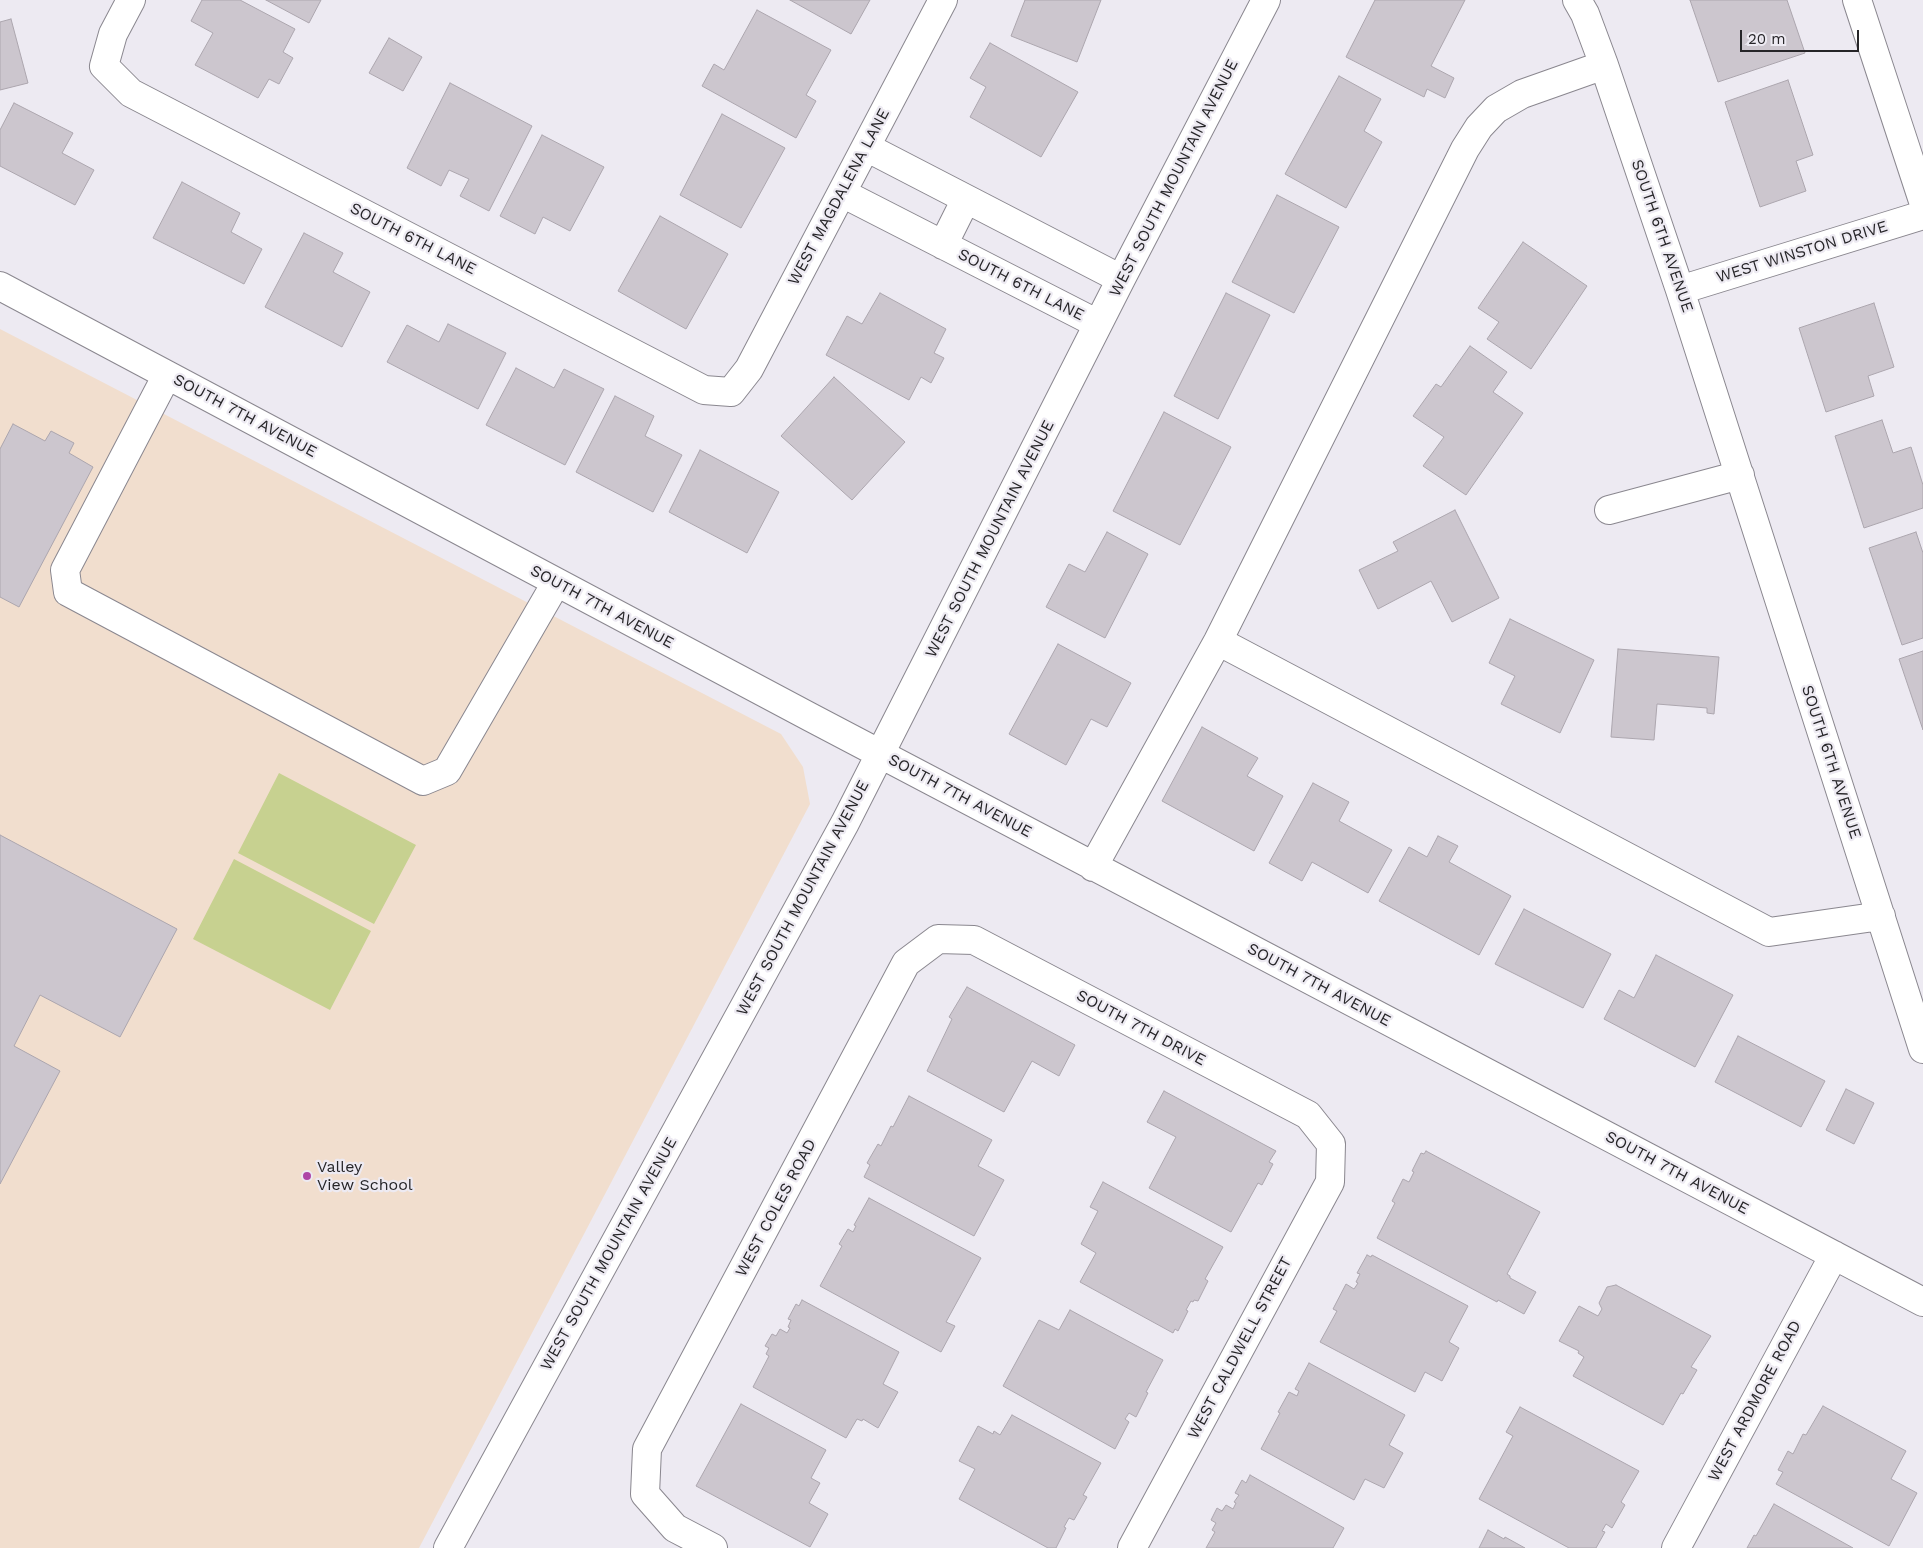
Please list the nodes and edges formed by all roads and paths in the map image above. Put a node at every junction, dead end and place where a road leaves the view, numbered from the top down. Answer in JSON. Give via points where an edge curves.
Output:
{"nodes":[{"id":1,"x":131,"y":0,"type":"edge"},
{"id":2,"x":943,"y":0,"type":"edge"},
{"id":3,"x":1266,"y":0,"type":"edge"},
{"id":4,"x":1576,"y":0,"type":"edge"},
{"id":5,"x":1858,"y":0,"type":"edge"},
{"id":6,"x":1604,"y":65,"type":"junction"},
{"id":7,"x":866,"y":147,"type":"junction"},
{"id":8,"x":842,"y":192,"type":"junction"},
{"id":9,"x":966,"y":199,"type":"junction"},
{"id":10,"x":1923,"y":201,"type":"edge"},
{"id":11,"x":1923,"y":214,"type":"edge"},
{"id":12,"x":943,"y":245,"type":"junction"},
{"id":13,"x":1121,"y":278,"type":"junction"},
{"id":14,"x":0,"y":286,"type":"edge"},
{"id":15,"x":1680,"y":290,"type":"junction"},
{"id":16,"x":1098,"y":324,"type":"junction"},
{"id":17,"x":167,"y":375,"type":"junction"},
{"id":18,"x":732,"y":392,"type":"joint"},
{"id":19,"x":1740,"y":475,"type":"junction"},
{"id":20,"x":1609,"y":510,"type":"dead end"},
{"id":21,"x":556,"y":583,"type":"junction"},
{"id":22,"x":1218,"y":641,"type":"junction"},
{"id":23,"x":880,"y":754,"type":"junction"},
{"id":24,"x":1094,"y":867,"type":"junction"},
{"id":25,"x":1881,"y":916,"type":"junction"},
{"id":26,"x":938,"y":939,"type":"joint"},
{"id":27,"x":1923,"y":1049,"type":"edge"},
{"id":28,"x":1331,"y":1144,"type":"joint"},
{"id":29,"x":1834,"y":1255,"type":"junction"},
{"id":30,"x":1923,"y":1302,"type":"edge"},
{"id":31,"x":448,"y":1548,"type":"edge"},
{"id":32,"x":713,"y":1548,"type":"edge"},
{"id":33,"x":1132,"y":1548,"type":"edge"},
{"id":34,"x":1676,"y":1548,"type":"edge"}],
"edges":[{"from":1,"to":18,"type":"street","name":"SOUTH 6TH LANE","via":[[113,34],[104,66],[131,93],[704,390]]},
{"from":2,"to":7,"type":"street","name":"WEST MAGDALENA LANE"},
{"from":3,"to":13,"type":"street","name":"WEST SOUTH MOUNTAIN AVENUE"},
{"from":4,"to":6,"type":"street","name":"SOUTH 6TH AVENUE","via":[[1585,14]]},
{"from":5,"to":10,"type":"street"},
{"from":6,"to":15,"type":"street","name":"SOUTH 6TH AVENUE"},
{"from":6,"to":22,"type":"street","via":[[1522,94],[1496,109],[1479,127],[1464,150]]},
{"from":7,"to":8,"type":"street","name":"WEST MAGDALENA LANE"},
{"from":7,"to":9,"type":"street"},
{"from":8,"to":12,"type":"street","name":"SOUTH 6TH LANE"},
{"from":8,"to":18,"type":"street","name":"WEST MAGDALENA LANE","via":[[749,369]]},
{"from":9,"to":12,"type":"street","name":"SOUTH 6TH LANE"},
{"from":9,"to":13,"type":"street"},
{"from":11,"to":15,"type":"street","name":"WEST WINSTON DRIVE"},
{"from":12,"to":16,"type":"street","name":"SOUTH 6TH LANE"},
{"from":13,"to":16,"type":"street","name":"WEST SOUTH MOUNTAIN AVENUE"},
{"from":14,"to":17,"type":"street","name":"SOUTH 7TH AVENUE"},
{"from":15,"to":19,"type":"street","name":"SOUTH 6TH AVENUE"},
{"from":16,"to":23,"type":"street","name":"WEST SOUTH MOUNTAIN AVENUE"},
{"from":17,"to":21,"type":"street","name":"SOUTH 7TH AVENUE"},
{"from":17,"to":21,"type":"street","via":[[65,570],[68,592],[422,781],[447,771]]},
{"from":19,"to":20,"type":"street"},
{"from":19,"to":25,"type":"street","name":"SOUTH 6TH AVENUE"},
{"from":21,"to":23,"type":"street","name":"SOUTH 7TH AVENUE"},
{"from":22,"to":24,"type":"street"},
{"from":22,"to":25,"type":"street","via":[[1769,932]]},
{"from":23,"to":24,"type":"street","name":"SOUTH 7TH AVENUE"},
{"from":23,"to":31,"type":"street","name":"WEST SOUTH MOUNTAIN AVENUE"},
{"from":24,"to":29,"type":"street","name":"SOUTH 7TH AVENUE"},
{"from":25,"to":27,"type":"street","name":"SOUTH 6TH AVENUE"},
{"from":26,"to":28,"type":"street","name":"SOUTH 7TH DRIVE","via":[[974,940],[1001,954],[1308,1115]]},
{"from":26,"to":32,"type":"street","name":"WEST COLES ROAD","via":[[906,963],[647,1449],[645,1494],[675,1528]]},
{"from":28,"to":33,"type":"street","name":"WEST CALDWELL STREET","via":[[1330,1182]]},
{"from":29,"to":30,"type":"street","name":"SOUTH 7TH AVENUE"},
{"from":29,"to":34,"type":"street","name":"WEST ARDMORE ROAD"}]}
